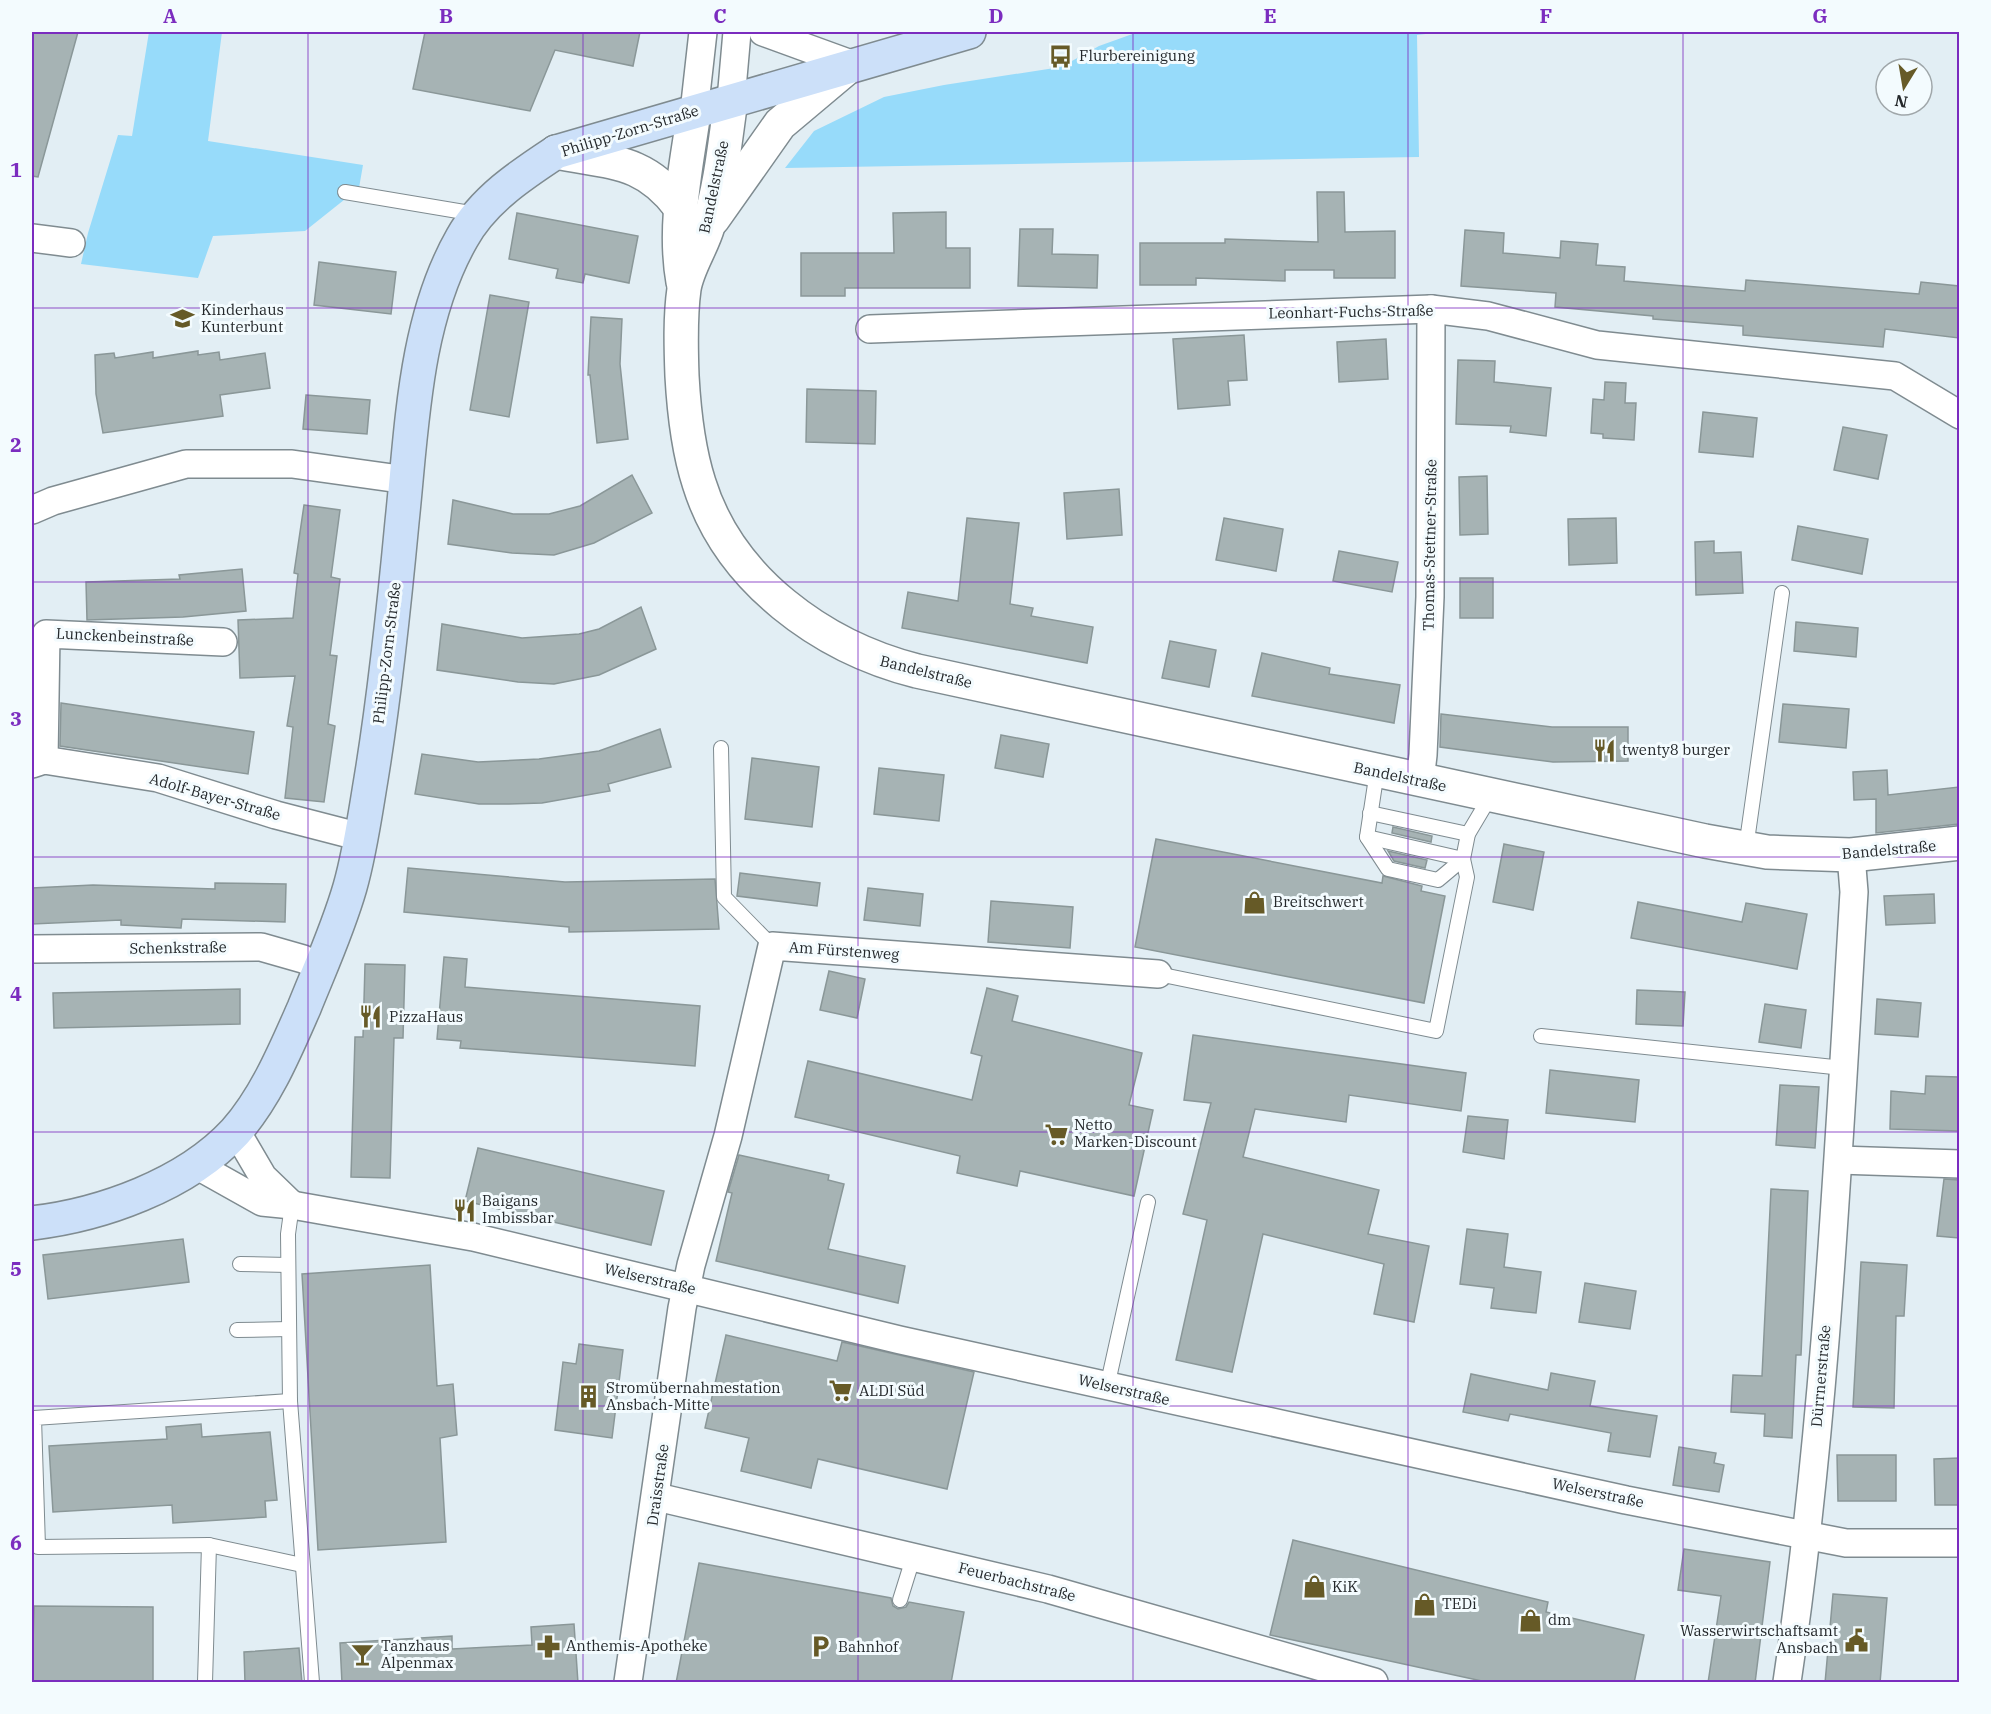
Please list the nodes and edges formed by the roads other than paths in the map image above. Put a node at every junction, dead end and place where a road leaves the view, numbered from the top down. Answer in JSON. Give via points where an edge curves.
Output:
{"nodes":[{"id":1,"x":703,"y":32,"type":"edge"},
{"id":2,"x":737,"y":32,"type":"edge"},
{"id":3,"x":763,"y":32,"type":"edge"},
{"id":4,"x":969,"y":32,"type":"edge"},
{"id":5,"x":851,"y":64,"type":"junction"},
{"id":6,"x":731,"y":100,"type":"junction"},
{"id":7,"x":694,"y":112,"type":"junction"},
{"id":8,"x":556,"y":152,"type":"junction"},
{"id":9,"x":345,"y":192,"type":"dead end"},
{"id":10,"x":680,"y":207,"type":"junction"},
{"id":11,"x":478,"y":214,"type":"junction"},
{"id":12,"x":709,"y":225,"type":"junction"},
{"id":13,"x":32,"y":238,"type":"edge"},
{"id":14,"x":71,"y":243,"type":"dead end"},
{"id":15,"x":684,"y":288,"type":"junction"},
{"id":16,"x":1431,"y":309,"type":"junction"},
{"id":17,"x":870,"y":328,"type":"dead end"},
{"id":18,"x":1959,"y":415,"type":"edge"},
{"id":19,"x":407,"y":480,"type":"junction"},
{"id":20,"x":32,"y":510,"type":"edge"},
{"id":21,"x":1782,"y":593,"type":"dead end"},
{"id":22,"x":223,"y":642,"type":"dead end"},
{"id":23,"x":721,"y":748,"type":"dead end"},
{"id":24,"x":38,"y":762,"type":"edge"},
{"id":25,"x":1377,"y":771,"type":"junction"},
{"id":26,"x":1420,"y":781,"type":"junction"},
{"id":27,"x":1490,"y":797,"type":"junction"},
{"id":28,"x":1370,"y":813,"type":"junction"},
{"id":29,"x":1468,"y":834,"type":"junction"},
{"id":30,"x":361,"y":837,"type":"junction"},
{"id":31,"x":1367,"y":837,"type":"junction"},
{"id":32,"x":1959,"y":843,"type":"edge"},
{"id":33,"x":1746,"y":848,"type":"junction"},
{"id":34,"x":1851,"y":855,"type":"junction"},
{"id":35,"x":1463,"y":859,"type":"junction"},
{"id":36,"x":772,"y":946,"type":"junction"},
{"id":37,"x":32,"y":949,"type":"edge"},
{"id":38,"x":321,"y":968,"type":"junction"},
{"id":39,"x":1158,"y":974,"type":"joint"},
{"id":40,"x":1541,"y":1036,"type":"dead end"},
{"id":41,"x":1843,"y":1068,"type":"junction"},
{"id":42,"x":236,"y":1131,"type":"junction"},
{"id":43,"x":1839,"y":1160,"type":"junction"},
{"id":44,"x":1959,"y":1164,"type":"edge"},
{"id":45,"x":196,"y":1165,"type":"junction"},
{"id":46,"x":1148,"y":1202,"type":"dead end"},
{"id":47,"x":292,"y":1205,"type":"junction"},
{"id":48,"x":32,"y":1223,"type":"edge"},
{"id":49,"x":240,"y":1264,"type":"dead end"},
{"id":50,"x":288,"y":1265,"type":"junction"},
{"id":51,"x":686,"y":1287,"type":"junction"},
{"id":52,"x":289,"y":1329,"type":"junction"},
{"id":53,"x":237,"y":1330,"type":"dead end"},
{"id":54,"x":1107,"y":1387,"type":"junction"},
{"id":55,"x":290,"y":1401,"type":"junction"},
{"id":56,"x":657,"y":1497,"type":"junction"},
{"id":57,"x":1807,"y":1536,"type":"junction"},
{"id":58,"x":1959,"y":1543,"type":"edge"},
{"id":59,"x":209,"y":1545,"type":"junction"},
{"id":60,"x":914,"y":1555,"type":"junction"},
{"id":61,"x":302,"y":1565,"type":"junction"},
{"id":62,"x":900,"y":1600,"type":"dead end"},
{"id":63,"x":205,"y":1683,"type":"edge"},
{"id":64,"x":312,"y":1683,"type":"edge"},
{"id":65,"x":628,"y":1683,"type":"edge"},
{"id":66,"x":1374,"y":1683,"type":"edge"},
{"id":67,"x":1787,"y":1683,"type":"edge"}],
"edges":[{"from":1,"to":7,"type":"street"},
{"from":2,"to":6,"type":"street"},
{"from":3,"to":5,"type":"street"},
{"from":4,"to":5,"type":"main road"},
{"from":5,"to":6,"type":"main road"},
{"from":5,"to":12,"type":"street","via":[[780,124]]},
{"from":6,"to":7,"type":"main road","name":"Philipp-Zorn-Straße"},
{"from":6,"to":12,"type":"street","name":"Bandelstraße"},
{"from":7,"to":8,"type":"main road","name":"Philipp-Zorn-Straße"},
{"from":7,"to":10,"type":"street"},
{"from":8,"to":10,"type":"street","via":[[633,166],[667,190]]},
{"from":8,"to":11,"type":"main road","name":"Philipp-Zorn-Straße"},
{"from":9,"to":11,"type":"lane"},
{"from":10,"to":15,"type":"street","via":[[678,250]]},
{"from":11,"to":19,"type":"main road","name":"Philipp-Zorn-Straße","via":[[449,262],[429,321]]},
{"from":12,"to":15,"type":"street","name":"Bandelstraße"},
{"from":13,"to":14,"type":"street"},
{"from":15,"to":25,"type":"street","name":"Bandelstraße","via":[[683,396],[699,485],[718,527],[740,560],[761,584],[813,627],[881,662]]},
{"from":16,"to":17,"type":"street","name":"Leonhart-Fuchs-Straße"},
{"from":16,"to":18,"type":"street","name":"Leonhart-Fuchs-Straße","via":[[1488,316],[1597,345],[1895,376]]},
{"from":16,"to":26,"type":"street","name":"Thomas-Stettner-Straße","via":[[1430,597]]},
{"from":19,"to":20,"type":"street","via":[[292,464],[186,464]]},
{"from":19,"to":30,"type":"main road","name":"Philipp-Zorn-Straße","via":[[386,669]]},
{"from":21,"to":33,"type":"lane"},
{"from":22,"to":24,"type":"street","name":"Lunckenbeinstraße","via":[[46,634]]},
{"from":23,"to":36,"type":"lane","via":[[724,897]]},
{"from":24,"to":30,"type":"street","name":"Adolf-Bayer-Straße","via":[[158,778]]},
{"from":25,"to":26,"type":"street","name":"Bandelstraße"},
{"from":25,"to":28,"type":"lane"},
{"from":26,"to":27,"type":"street","name":"Bandelstraße"},
{"from":27,"to":29,"type":"lane"},
{"from":27,"to":33,"type":"street","name":"Bandelstraße"},
{"from":28,"to":29,"type":"lane"},
{"from":28,"to":31,"type":"lane"},
{"from":29,"to":35,"type":"lane"},
{"from":30,"to":38,"type":"main road","name":"Philipp-Zorn-Straße","via":[[345,902]]},
{"from":31,"to":35,"type":"lane"},
{"from":31,"to":35,"type":"lane","via":[[1388,869],[1438,880]]},
{"from":32,"to":34,"type":"street","name":"Bandelstraße"},
{"from":33,"to":34,"type":"street","name":"Bandelstraße"},
{"from":34,"to":41,"type":"street","name":"Dürrnerstraße","via":[[1854,892]]},
{"from":35,"to":39,"type":"lane","via":[[1467,877],[1436,1031]]},
{"from":36,"to":39,"type":"street","name":"Am Fürstenweg"},
{"from":36,"to":51,"type":"street","name":"Am Fürstenweg","via":[[728,1136]]},
{"from":37,"to":38,"type":"street","name":"Schenkstraße","via":[[261,947]]},
{"from":38,"to":42,"type":"main road","name":"Philipp-Zorn-Straße","via":[[285,1052]]},
{"from":40,"to":41,"type":"lane"},
{"from":41,"to":43,"type":"street","name":"Dürrnerstraße"},
{"from":42,"to":45,"type":"main road","name":"Philipp-Zorn-Straße"},
{"from":42,"to":47,"type":"street","via":[[263,1177]]},
{"from":43,"to":44,"type":"street"},
{"from":43,"to":57,"type":"street","name":"Dürrnerstraße"},
{"from":45,"to":47,"type":"street","name":"Welserstraße","via":[[262,1202]]},
{"from":45,"to":48,"type":"main road","name":"Philipp-Zorn-Straße","via":[[101,1210]]},
{"from":46,"to":54,"type":"lane"},
{"from":47,"to":50,"type":"lane"},
{"from":47,"to":51,"type":"street","name":"Welserstraße","via":[[473,1237]]},
{"from":49,"to":50,"type":"lane"},
{"from":50,"to":52,"type":"lane"},
{"from":51,"to":54,"type":"street","name":"Welserstraße"},
{"from":51,"to":56,"type":"street","name":"Draisstraße"},
{"from":52,"to":53,"type":"lane"},
{"from":52,"to":55,"type":"lane"},
{"from":54,"to":57,"type":"street","name":"Welserstraße"},
{"from":55,"to":59,"type":"lane","via":[[34,1418],[38,1548]]},
{"from":55,"to":61,"type":"lane"},
{"from":56,"to":60,"type":"street","name":"Feuerbachstraße"},
{"from":56,"to":65,"type":"street","name":"Draisstraße"},
{"from":57,"to":58,"type":"street","name":"Welserstraße","via":[[1846,1543]]},
{"from":57,"to":67,"type":"street","name":"Dürrnerstraße"},
{"from":59,"to":61,"type":"lane"},
{"from":59,"to":63,"type":"lane"},
{"from":60,"to":62,"type":"lane"},
{"from":60,"to":66,"type":"street","name":"Feuerbachstraße","via":[[1048,1588]]},
{"from":61,"to":64,"type":"lane"}]}
